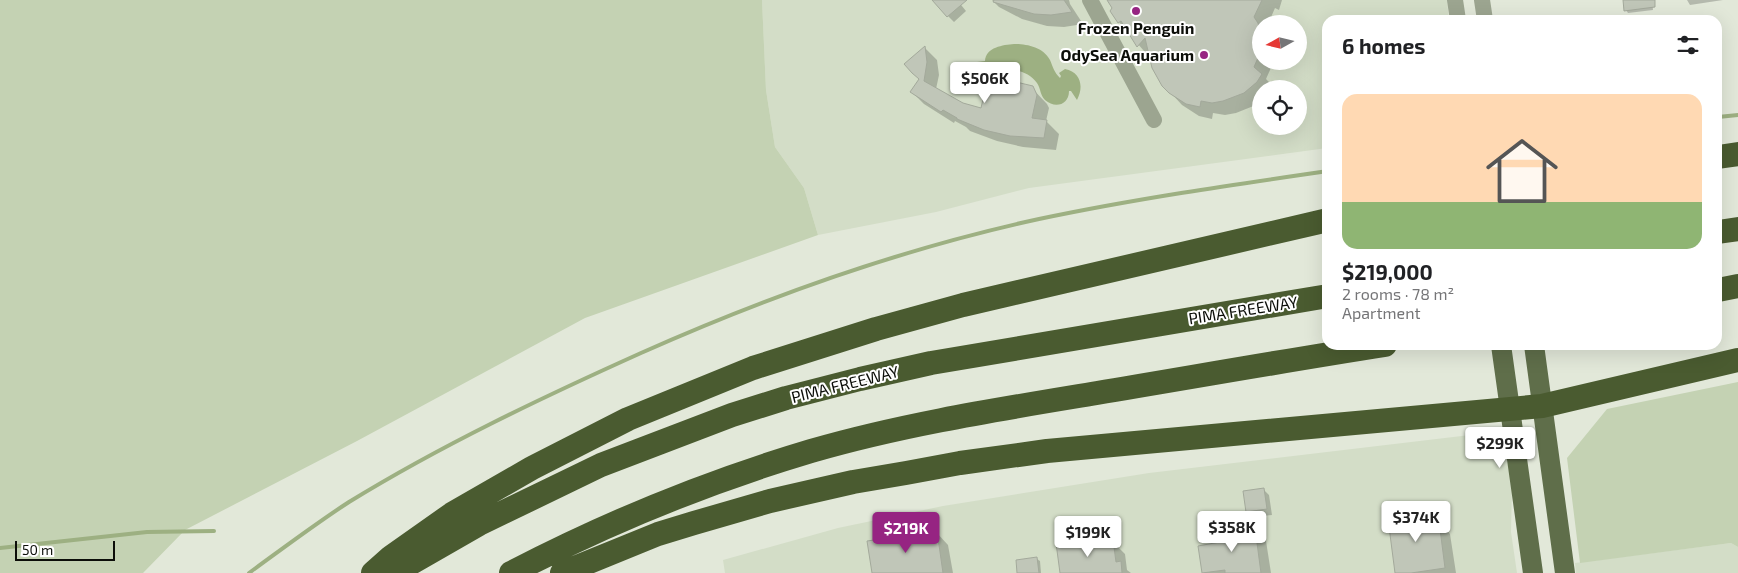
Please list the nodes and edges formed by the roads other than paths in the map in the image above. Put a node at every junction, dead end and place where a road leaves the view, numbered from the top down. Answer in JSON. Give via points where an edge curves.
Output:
{"nodes":[{"id":1,"x":1090,"y":0,"type":"edge"},
{"id":2,"x":1455,"y":0,"type":"edge"},
{"id":3,"x":1482,"y":0,"type":"edge"},
{"id":4,"x":1457,"y":15,"type":"edge"},
{"id":5,"x":1484,"y":15,"type":"edge"},
{"id":6,"x":1154,"y":120,"type":"dead end"},
{"id":7,"x":1738,"y":154,"type":"edge"},
{"id":8,"x":1722,"y":156,"type":"edge"},
{"id":9,"x":1322,"y":221,"type":"edge"},
{"id":10,"x":1738,"y":229,"type":"edge"},
{"id":11,"x":1722,"y":231,"type":"edge"},
{"id":12,"x":1738,"y":286,"type":"edge"},
{"id":13,"x":1722,"y":289,"type":"edge"},
{"id":14,"x":1322,"y":297,"type":"edge"},
{"id":15,"x":1355,"y":350,"type":"edge"},
{"id":16,"x":1502,"y":350,"type":"edge"},
{"id":17,"x":1535,"y":350,"type":"edge"},
{"id":18,"x":1738,"y":360,"type":"edge"},
{"id":19,"x":1542,"y":406,"type":"junction"},
{"id":20,"x":1510,"y":410,"type":"junction"},
{"id":21,"x":373,"y":573,"type":"edge"},
{"id":22,"x":394,"y":573,"type":"edge"},
{"id":23,"x":511,"y":573,"type":"edge"},
{"id":24,"x":562,"y":573,"type":"edge"},
{"id":25,"x":1533,"y":573,"type":"edge"},
{"id":26,"x":1566,"y":573,"type":"edge"}],
"edges":[{"from":1,"to":6,"type":"street"},
{"from":2,"to":4,"type":"street"},
{"from":3,"to":5,"type":"street"},
{"from":7,"to":8,"type":"highway"},
{"from":9,"to":21,"type":"highway","via":[[962,305],[753,368],[582,441],[452,514]]},
{"from":10,"to":11,"type":"highway"},
{"from":12,"to":13,"type":"highway"},
{"from":14,"to":22,"type":"highway","name":"PIMA FREEWAY","via":[[931,363],[786,398],[706,424],[601,465],[479,524]]},
{"from":15,"to":23,"type":"highway","via":[[958,417],[813,451],[672,498],[548,553]]},
{"from":16,"to":20,"type":"main road"},
{"from":17,"to":19,"type":"main road"},
{"from":18,"to":19,"type":"highway"},
{"from":19,"to":20,"type":"highway"},
{"from":19,"to":26,"type":"main road"},
{"from":20,"to":24,"type":"highway","via":[[1047,451],[951,465],[853,482],[762,503],[658,534]]},
{"from":20,"to":25,"type":"main road"}]}
